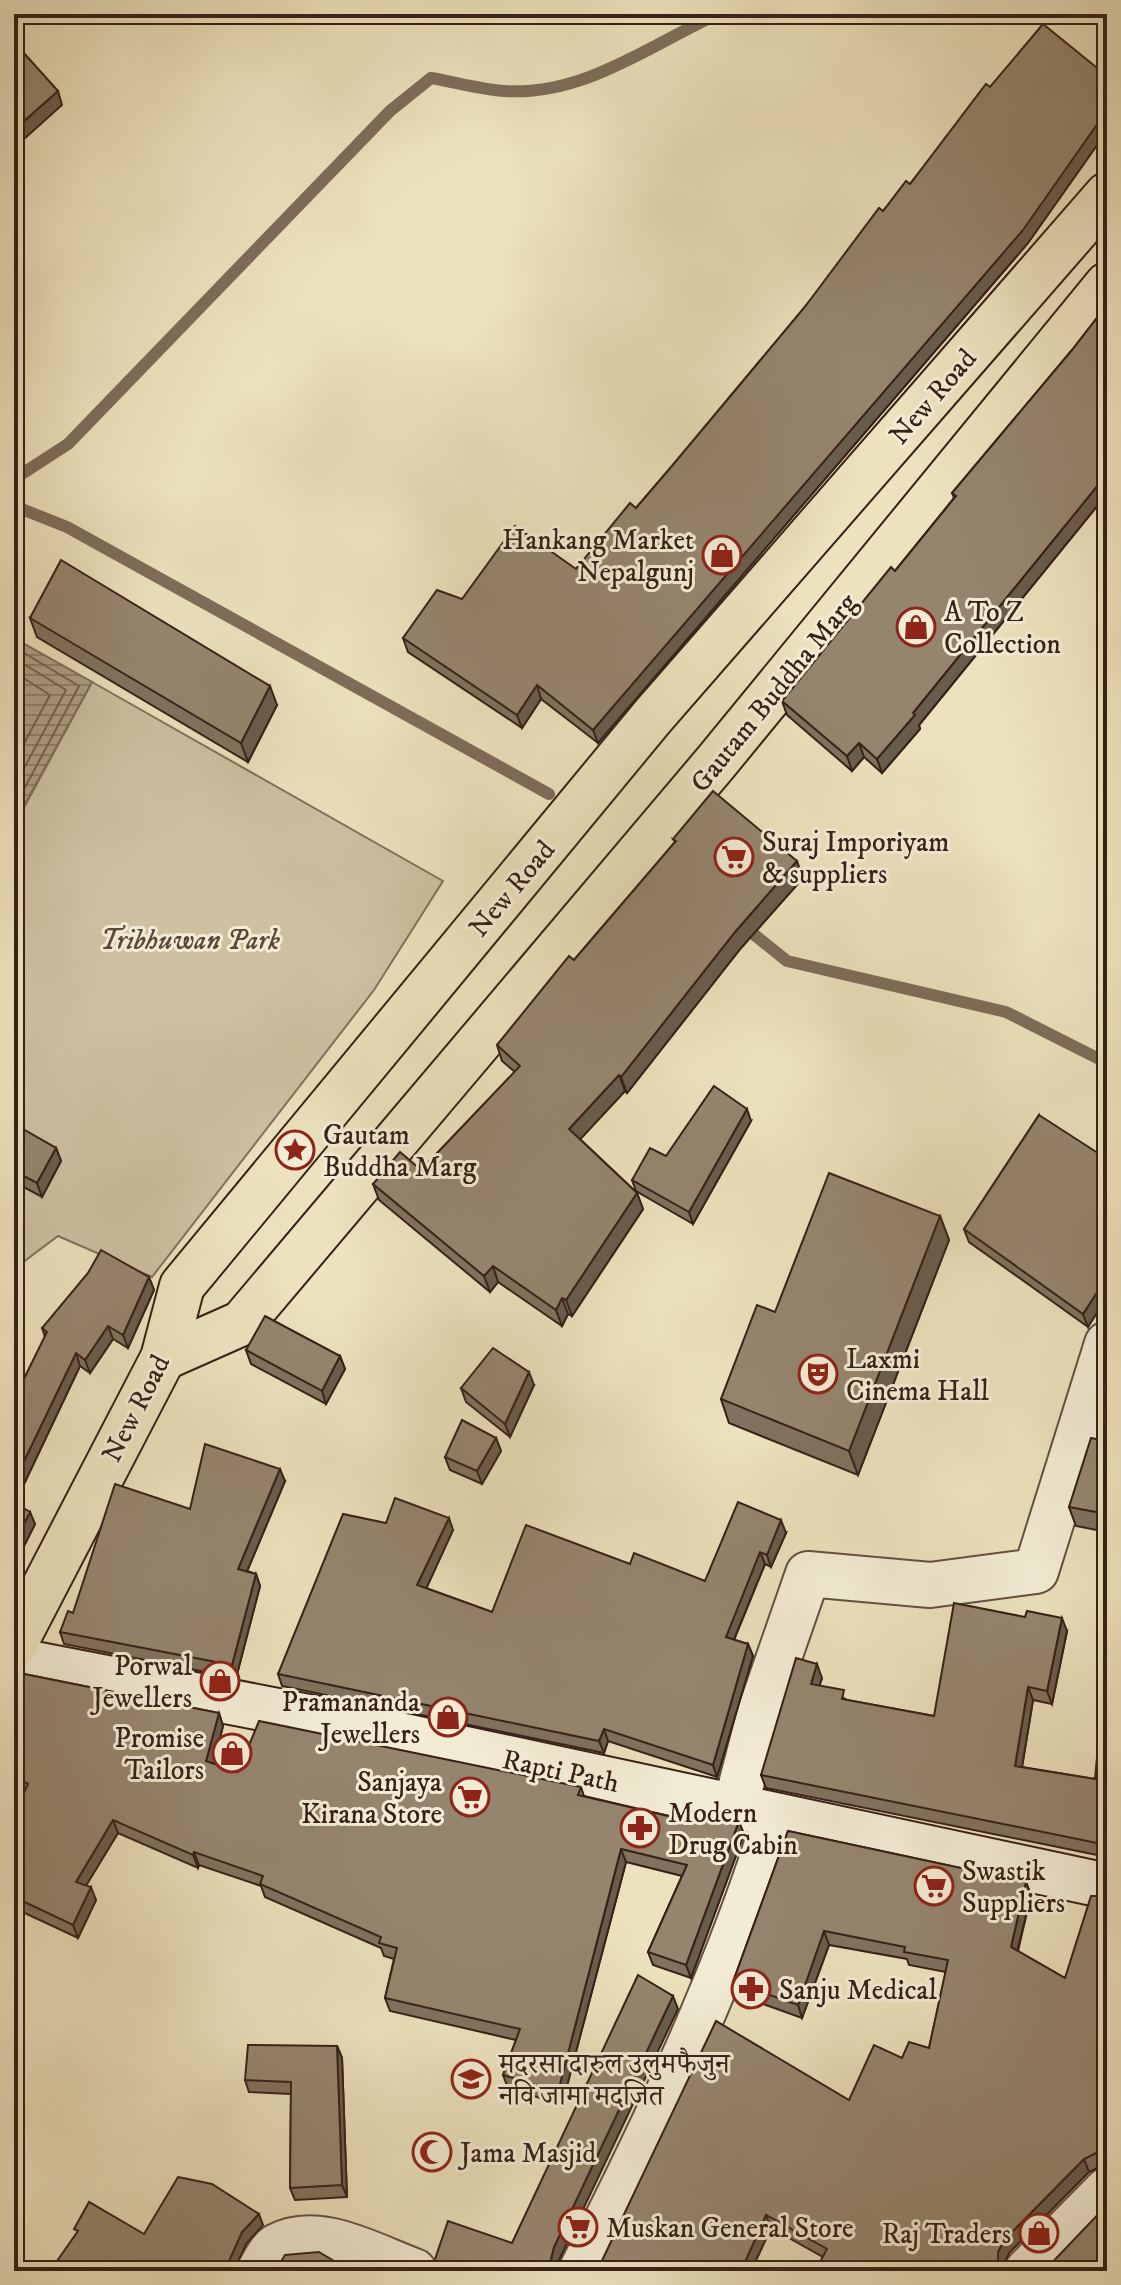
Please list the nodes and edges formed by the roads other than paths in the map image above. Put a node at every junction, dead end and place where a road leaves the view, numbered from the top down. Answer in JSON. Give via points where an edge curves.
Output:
{"nodes":[{"id":1,"x":1107,"y":195,"type":"edge"},
{"id":2,"x":1107,"y":285,"type":"edge"},
{"id":3,"x":1107,"y":1344,"type":"edge"},
{"id":4,"x":163,"y":1358,"type":"junction"},
{"id":5,"x":14,"y":1645,"type":"edge"},
{"id":6,"x":14,"y":1660,"type":"edge"},
{"id":7,"x":755,"y":1812,"type":"junction"},
{"id":8,"x":1107,"y":1886,"type":"edge"},
{"id":9,"x":1107,"y":2190,"type":"edge"},
{"id":10,"x":259,"y":2271,"type":"edge"},
{"id":11,"x":414,"y":2271,"type":"edge"},
{"id":12,"x":581,"y":2271,"type":"edge"},
{"id":13,"x":1027,"y":2271,"type":"edge"}],
"edges":[{"from":1,"to":4,"type":"main road","name":"New Road","via":[[653,716],[182,1286]]},
{"from":2,"to":4,"type":"main road","name":"Gautam Buddha Marg","via":[[717,761],[242,1323]]},
{"from":3,"to":7,"type":"street","via":[[1036,1571],[930,1585],[808,1574],[760,1712]]},
{"from":4,"to":5,"type":"main road","name":"New Road"},
{"from":6,"to":7,"type":"street","name":"Rapti Path","via":[[381,1731]]},
{"from":7,"to":8,"type":"street","name":"Rapti Path"},
{"from":7,"to":12,"type":"street","via":[[750,1899],[633,2170]]},
{"from":9,"to":13,"type":"street"},
{"from":10,"to":11,"type":"street","via":[[274,2247],[321,2238]]}]}
